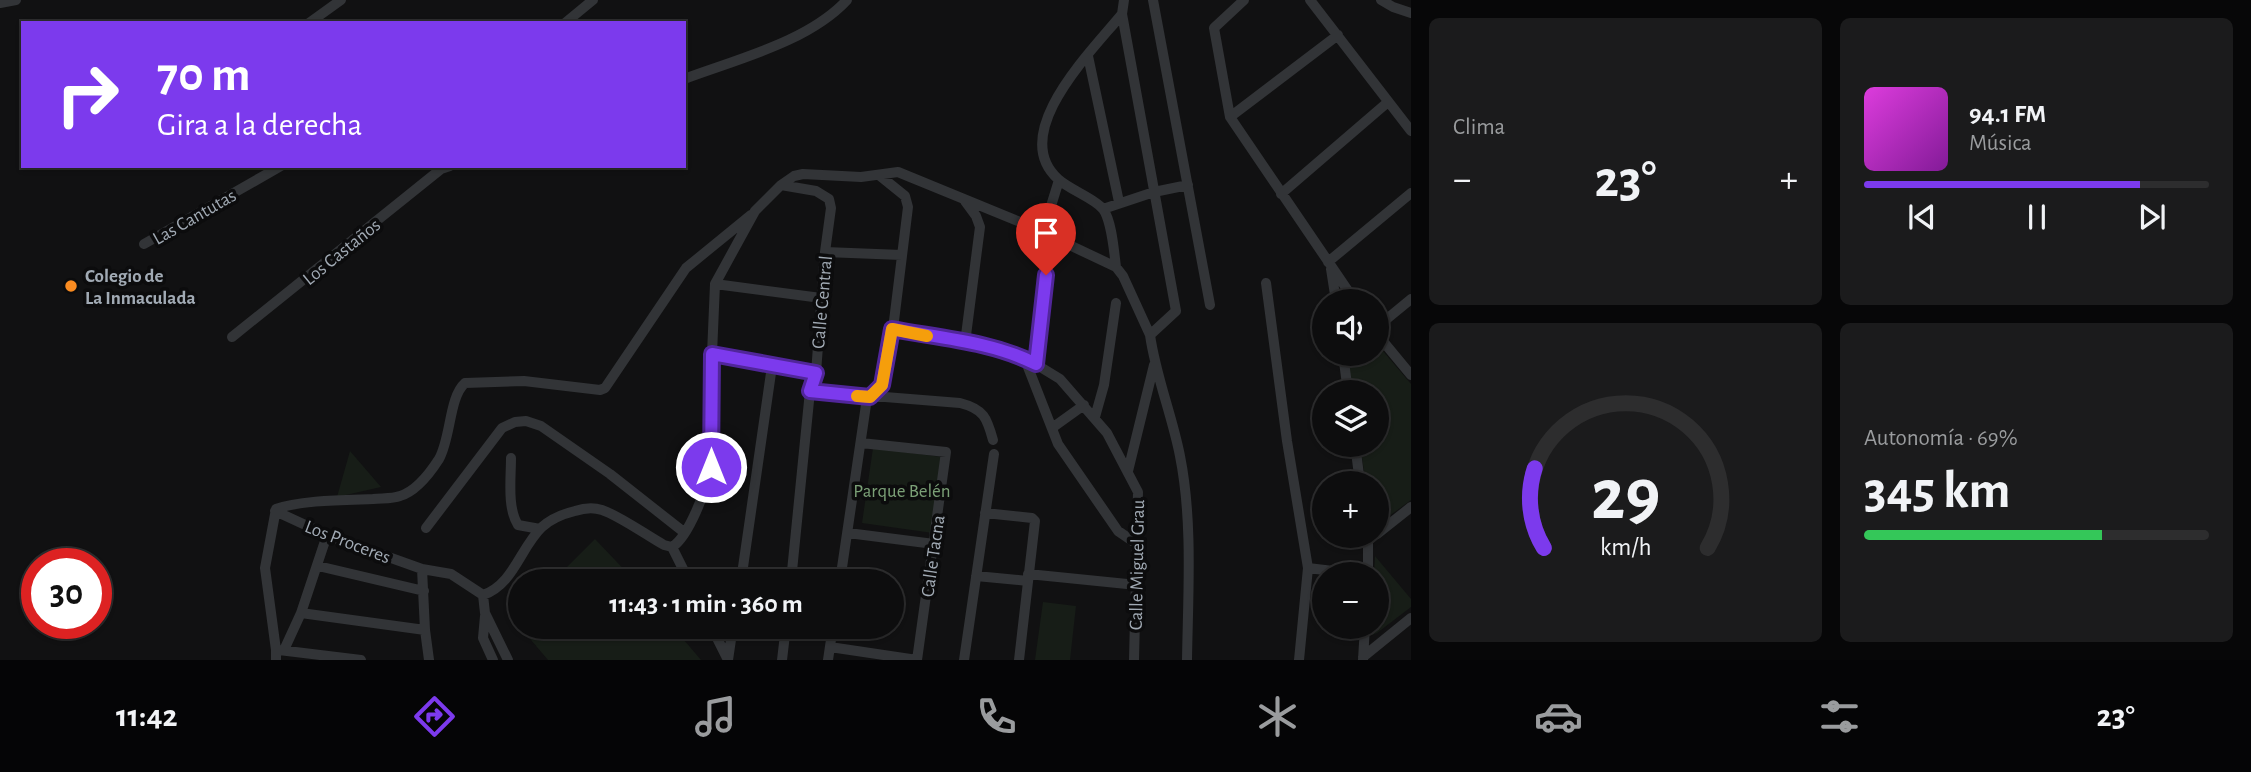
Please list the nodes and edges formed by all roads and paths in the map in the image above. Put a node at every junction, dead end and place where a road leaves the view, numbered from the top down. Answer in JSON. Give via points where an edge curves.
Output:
{"nodes":[{"id":1,"x":16,"y":0,"type":"edge"},
{"id":2,"x":341,"y":0,"type":"edge"},
{"id":3,"x":593,"y":0,"type":"edge"},
{"id":4,"x":847,"y":0,"type":"edge"},
{"id":5,"x":1124,"y":0,"type":"edge"},
{"id":6,"x":1153,"y":0,"type":"edge"},
{"id":7,"x":1244,"y":0,"type":"edge"},
{"id":8,"x":1310,"y":0,"type":"edge"},
{"id":9,"x":1381,"y":0,"type":"edge"},
{"id":10,"x":0,"y":3,"type":"edge"},
{"id":11,"x":1411,"y":13,"type":"edge"},
{"id":12,"x":1122,"y":14,"type":"junction"},
{"id":13,"x":312,"y":21,"type":"edge"},
{"id":14,"x":567,"y":21,"type":"edge"},
{"id":15,"x":1338,"y":34,"type":"junction"},
{"id":16,"x":1088,"y":56,"type":"junction"},
{"id":17,"x":686,"y":78,"type":"edge"},
{"id":18,"x":1388,"y":102,"type":"junction"},
{"id":19,"x":1230,"y":117,"type":"junction"},
{"id":20,"x":1411,"y":131,"type":"edge"},
{"id":21,"x":277,"y":168,"type":"edge"},
{"id":22,"x":444,"y":168,"type":"edge"},
{"id":23,"x":879,"y":175,"type":"junction"},
{"id":24,"x":1059,"y":180,"type":"junction"},
{"id":25,"x":1188,"y":185,"type":"junction"},
{"id":26,"x":780,"y":186,"type":"junction"},
{"id":27,"x":1154,"y":192,"type":"junction"},
{"id":28,"x":1411,"y":193,"type":"edge"},
{"id":29,"x":1281,"y":194,"type":"junction"},
{"id":30,"x":964,"y":198,"type":"junction"},
{"id":31,"x":1119,"y":202,"type":"junction"},
{"id":32,"x":1103,"y":209,"type":"junction"},
{"id":33,"x":755,"y":211,"type":"junction"},
{"id":34,"x":1026,"y":224,"type":"junction"},
{"id":35,"x":1043,"y":232,"type":"junction"},
{"id":36,"x":144,"y":244,"type":"dead end"},
{"id":37,"x":825,"y":253,"type":"junction"},
{"id":38,"x":902,"y":255,"type":"junction"},
{"id":39,"x":1330,"y":264,"type":"junction"},
{"id":40,"x":1116,"y":267,"type":"junction"},
{"id":41,"x":1266,"y":283,"type":"dead end"},
{"id":42,"x":715,"y":285,"type":"junction"},
{"id":43,"x":1334,"y":289,"type":"edge"},
{"id":44,"x":1346,"y":289,"type":"edge"},
{"id":45,"x":821,"y":298,"type":"junction"},
{"id":46,"x":1411,"y":299,"type":"edge"},
{"id":47,"x":1116,"y":303,"type":"dead end"},
{"id":48,"x":1210,"y":305,"type":"dead end"},
{"id":49,"x":1389,"y":317,"type":"edge"},
{"id":50,"x":892,"y":329,"type":"junction"},
{"id":51,"x":1150,"y":335,"type":"junction"},
{"id":52,"x":232,"y":337,"type":"dead end"},
{"id":53,"x":965,"y":343,"type":"junction"},
{"id":54,"x":1389,"y":348,"type":"edge"},
{"id":55,"x":712,"y":354,"type":"junction"},
{"id":56,"x":1024,"y":357,"type":"junction"},
{"id":57,"x":1154,"y":362,"type":"junction"},
{"id":58,"x":1036,"y":364,"type":"junction"},
{"id":59,"x":772,"y":366,"type":"junction"},
{"id":60,"x":816,"y":373,"type":"junction"},
{"id":61,"x":1411,"y":374,"type":"edge"},
{"id":62,"x":810,"y":391,"type":"junction"},
{"id":63,"x":870,"y":397,"type":"junction"},
{"id":64,"x":1084,"y":405,"type":"junction"},
{"id":65,"x":1095,"y":417,"type":"junction"},
{"id":66,"x":1052,"y":428,"type":"junction"},
{"id":67,"x":993,"y":440,"type":"dead end"},
{"id":68,"x":861,"y":443,"type":"junction"},
{"id":69,"x":994,"y":454,"type":"dead end"},
{"id":70,"x":511,"y":458,"type":"dead end"},
{"id":71,"x":1128,"y":471,"type":"junction"},
{"id":72,"x":1411,"y":508,"type":"edge"},
{"id":73,"x":275,"y":511,"type":"junction"},
{"id":74,"x":985,"y":513,"type":"junction"},
{"id":75,"x":1389,"y":524,"type":"edge"},
{"id":76,"x":426,"y":528,"type":"dead end"},
{"id":77,"x":540,"y":529,"type":"junction"},
{"id":78,"x":685,"y":533,"type":"junction"},
{"id":79,"x":848,"y":533,"type":"junction"},
{"id":80,"x":327,"y":535,"type":"junction"},
{"id":81,"x":934,"y":544,"type":"junction"},
{"id":82,"x":1137,"y":544,"type":"junction"},
{"id":83,"x":672,"y":547,"type":"junction"},
{"id":84,"x":318,"y":566,"type":"junction"},
{"id":85,"x":1308,"y":568,"type":"junction"},
{"id":86,"x":1312,"y":568,"type":"edge"},
{"id":87,"x":422,"y":569,"type":"junction"},
{"id":88,"x":683,"y":569,"type":"edge"},
{"id":89,"x":743,"y":569,"type":"edge"},
{"id":90,"x":792,"y":569,"type":"edge"},
{"id":91,"x":843,"y":569,"type":"edge"},
{"id":92,"x":975,"y":576,"type":"junction"},
{"id":93,"x":1028,"y":577,"type":"junction"},
{"id":94,"x":1137,"y":585,"type":"junction"},
{"id":95,"x":424,"y":591,"type":"junction"},
{"id":96,"x":482,"y":595,"type":"junction"},
{"id":97,"x":301,"y":613,"type":"junction"},
{"id":98,"x":485,"y":613,"type":"junction"},
{"id":99,"x":1411,"y":618,"type":"edge"},
{"id":100,"x":425,"y":630,"type":"junction"},
{"id":101,"x":718,"y":639,"type":"edge"},
{"id":102,"x":731,"y":639,"type":"edge"},
{"id":103,"x":784,"y":639,"type":"edge"},
{"id":104,"x":831,"y":639,"type":"edge"},
{"id":105,"x":1364,"y":639,"type":"edge"},
{"id":106,"x":830,"y":647,"type":"junction"},
{"id":107,"x":279,"y":653,"type":"edge"},
{"id":108,"x":1363,"y":658,"type":"edge"},
{"id":109,"x":361,"y":660,"type":"edge"},
{"id":110,"x":429,"y":660,"type":"edge"},
{"id":111,"x":493,"y":660,"type":"edge"},
{"id":112,"x":508,"y":660,"type":"edge"},
{"id":113,"x":728,"y":660,"type":"edge"},
{"id":114,"x":782,"y":660,"type":"edge"},
{"id":115,"x":828,"y":660,"type":"edge"},
{"id":116,"x":917,"y":660,"type":"edge"},
{"id":117,"x":964,"y":660,"type":"edge"},
{"id":118,"x":1019,"y":660,"type":"edge"},
{"id":119,"x":1134,"y":660,"type":"edge"},
{"id":120,"x":1186,"y":660,"type":"edge"},
{"id":121,"x":1299,"y":660,"type":"edge"}],
"edges":[{"from":1,"to":10,"type":"street"},
{"from":2,"to":13,"type":"street"},
{"from":3,"to":14,"type":"street"},
{"from":4,"to":17,"type":"street","via":[[800,35]]},
{"from":5,"to":12,"type":"street"},
{"from":6,"to":25,"type":"street"},
{"from":7,"to":19,"type":"street","via":[[1214,28]]},
{"from":8,"to":15,"type":"street"},
{"from":9,"to":11,"type":"street"},
{"from":12,"to":16,"type":"street"},
{"from":12,"to":27,"type":"street"},
{"from":15,"to":18,"type":"street"},
{"from":15,"to":19,"type":"street"},
{"from":16,"to":24,"type":"street","via":[[1060,93],[1044,125],[1045,156]]},
{"from":16,"to":31,"type":"street"},
{"from":18,"to":20,"type":"street"},
{"from":18,"to":29,"type":"street"},
{"from":19,"to":29,"type":"street"},
{"from":21,"to":36,"type":"street","name":"Las Cantutas"},
{"from":22,"to":52,"type":"street","name":"Los Castaños"},
{"from":23,"to":26,"type":"street","via":[[803,174]]},
{"from":23,"to":30,"type":"street","via":[[898,172]]},
{"from":23,"to":38,"type":"street","via":[[905,196],[908,207]]},
{"from":24,"to":32,"type":"street"},
{"from":24,"to":35,"type":"street"},
{"from":25,"to":27,"type":"street"},
{"from":25,"to":48,"type":"street"},
{"from":26,"to":33,"type":"street"},
{"from":26,"to":37,"type":"street","name":"Calle Central","via":[[816,191],[829,199]]},
{"from":27,"to":31,"type":"street"},
{"from":27,"to":51,"type":"street","via":[[1176,312]]},
{"from":28,"to":39,"type":"street"},
{"from":29,"to":39,"type":"street"},
{"from":30,"to":34,"type":"street"},
{"from":30,"to":53,"type":"street","via":[[980,227]]},
{"from":31,"to":32,"type":"street"},
{"from":32,"to":40,"type":"street"},
{"from":33,"to":42,"type":"street"},
{"from":33,"to":73,"type":"street","via":[[686,268],[605,387],[524,381],[466,383],[456,399],[441,455],[408,493],[278,507]]},
{"from":34,"to":35,"type":"street"},
{"from":34,"to":58,"type":"street","via":[[1048,254]]},
{"from":35,"to":40,"type":"street"},
{"from":37,"to":38,"type":"street"},
{"from":37,"to":45,"type":"street","name":"Calle Central"},
{"from":38,"to":50,"type":"street"},
{"from":39,"to":43,"type":"street"},
{"from":39,"to":44,"type":"street"},
{"from":40,"to":51,"type":"street"},
{"from":41,"to":85,"type":"street"},
{"from":42,"to":45,"type":"street"},
{"from":42,"to":55,"type":"street"},
{"from":45,"to":60,"type":"street","name":"Calle Central"},
{"from":46,"to":49,"type":"street"},
{"from":47,"to":65,"type":"street"},
{"from":50,"to":53,"type":"street","name":"Calle Miguel Grau"},
{"from":50,"to":63,"type":"street","via":[[882,385]]},
{"from":51,"to":57,"type":"street"},
{"from":53,"to":56,"type":"street","name":"Calle Miguel Grau"},
{"from":54,"to":61,"type":"street"},
{"from":55,"to":59,"type":"street"},
{"from":55,"to":78,"type":"street","via":[[711,467]]},
{"from":56,"to":58,"type":"street","name":"Calle Miguel Grau"},
{"from":56,"to":66,"type":"street"},
{"from":57,"to":71,"type":"street"},
{"from":57,"to":120,"type":"street","via":[[1180,456],[1188,539]]},
{"from":58,"to":64,"type":"street","name":"Calle Miguel Grau","via":[[1060,379]]},
{"from":59,"to":60,"type":"street"},
{"from":59,"to":89,"type":"street"},
{"from":60,"to":62,"type":"street","name":"Calle Central"},
{"from":62,"to":63,"type":"street"},
{"from":62,"to":90,"type":"street","name":"Calle Central"},
{"from":63,"to":67,"type":"street","via":[[974,407],[988,422]]},
{"from":63,"to":68,"type":"street"},
{"from":64,"to":65,"type":"street","name":"Calle Miguel Grau"},
{"from":64,"to":66,"type":"street"},
{"from":65,"to":71,"type":"street","name":"Calle Miguel Grau"},
{"from":66,"to":82,"type":"street","via":[[1058,444],[1118,531]]},
{"from":68,"to":79,"type":"street"},
{"from":68,"to":81,"type":"street","name":"Calle Tacna","via":[[946,452]]},
{"from":69,"to":74,"type":"street"},
{"from":70,"to":77,"type":"street","via":[[513,518],[517,525]]},
{"from":71,"to":82,"type":"street","name":"Calle Miguel Grau","via":[[1138,492]]},
{"from":72,"to":75,"type":"street"},
{"from":73,"to":80,"type":"street","name":"Los Proceres"},
{"from":73,"to":107,"type":"street","via":[[265,568]]},
{"from":74,"to":92,"type":"street"},
{"from":74,"to":93,"type":"street","via":[[1034,519]]},
{"from":76,"to":78,"type":"street","via":[[502,428],[526,421],[541,426],[610,474]]},
{"from":77,"to":83,"type":"street","via":[[557,516],[588,508],[603,510]]},
{"from":77,"to":96,"type":"street","via":[[495,591]]},
{"from":78,"to":83,"type":"street"},
{"from":79,"to":81,"type":"street"},
{"from":79,"to":91,"type":"street"},
{"from":80,"to":84,"type":"street"},
{"from":80,"to":87,"type":"street","name":"Los Proceres"},
{"from":81,"to":116,"type":"street","name":"Calle Tacna"},
{"from":82,"to":94,"type":"street","name":"Calle Miguel Grau"},
{"from":83,"to":88,"type":"street"},
{"from":84,"to":95,"type":"street"},
{"from":84,"to":97,"type":"street"},
{"from":85,"to":86,"type":"street"},
{"from":85,"to":121,"type":"street"},
{"from":87,"to":95,"type":"street"},
{"from":87,"to":96,"type":"street","name":"Los Proceres","via":[[451,574]]},
{"from":92,"to":93,"type":"street"},
{"from":92,"to":117,"type":"street"},
{"from":93,"to":94,"type":"street"},
{"from":93,"to":118,"type":"street"},
{"from":94,"to":119,"type":"street","name":"Calle Miguel Grau"},
{"from":95,"to":100,"type":"street"},
{"from":96,"to":98,"type":"street"},
{"from":97,"to":100,"type":"street"},
{"from":97,"to":107,"type":"street"},
{"from":98,"to":111,"type":"street","via":[[483,638]]},
{"from":98,"to":112,"type":"street"},
{"from":99,"to":108,"type":"street"},
{"from":100,"to":110,"type":"street"},
{"from":101,"to":113,"type":"street"},
{"from":102,"to":113,"type":"street"},
{"from":103,"to":114,"type":"street"},
{"from":104,"to":106,"type":"street"},
{"from":105,"to":108,"type":"street"},
{"from":106,"to":115,"type":"street"},
{"from":106,"to":116,"type":"street"},
{"from":107,"to":109,"type":"street"}]}
